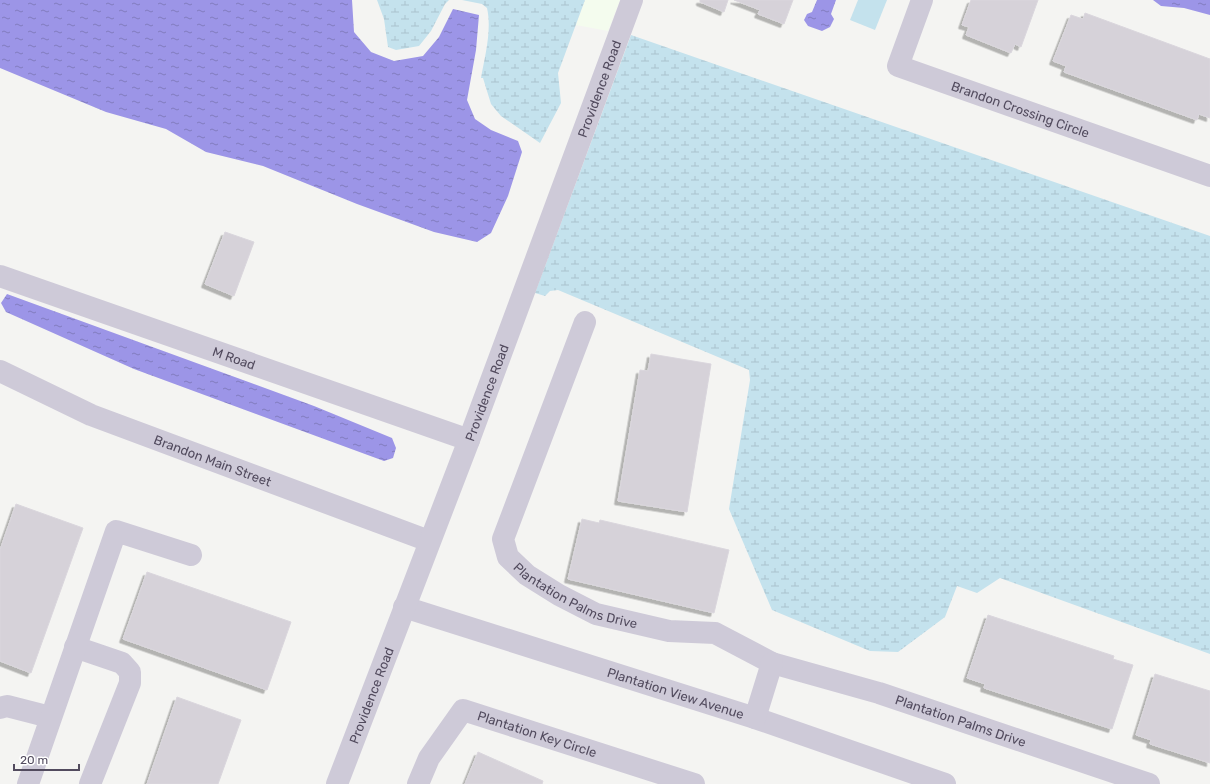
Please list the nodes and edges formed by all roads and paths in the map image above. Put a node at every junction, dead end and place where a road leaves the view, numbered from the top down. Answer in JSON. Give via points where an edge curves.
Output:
{"nodes":[{"id":1,"x":632,"y":0,"type":"edge"},
{"id":2,"x":922,"y":0,"type":"edge"},
{"id":3,"x":1210,"y":176,"type":"edge"},
{"id":4,"x":0,"y":276,"type":"edge"},
{"id":5,"x":585,"y":322,"type":"dead end"},
{"id":6,"x":0,"y":371,"type":"edge"},
{"id":7,"x":468,"y":440,"type":"junction"},
{"id":8,"x":429,"y":541,"type":"junction"},
{"id":9,"x":191,"y":555,"type":"dead end"},
{"id":10,"x":404,"y":607,"type":"junction"},
{"id":11,"x":75,"y":647,"type":"junction"},
{"id":12,"x":772,"y":663,"type":"junction"},
{"id":13,"x":0,"y":708,"type":"edge"},
{"id":14,"x":50,"y":718,"type":"junction"},
{"id":15,"x":755,"y":718,"type":"junction"},
{"id":16,"x":28,"y":784,"type":"edge"},
{"id":17,"x":90,"y":784,"type":"edge"},
{"id":18,"x":337,"y":784,"type":"edge"},
{"id":19,"x":418,"y":784,"type":"edge"},
{"id":20,"x":694,"y":784,"type":"edge"},
{"id":21,"x":945,"y":784,"type":"edge"},
{"id":22,"x":1149,"y":784,"type":"edge"}],
"edges":[{"from":1,"to":7,"type":"street","name":"Providence Road"},
{"from":2,"to":3,"type":"street","name":"Brandon Crossing Circle","via":[[898,66]]},
{"from":4,"to":7,"type":"street","name":"M Road"},
{"from":5,"to":12,"type":"street","name":"Plantation Palms Drive","via":[[503,539],[508,557],[527,575],[596,614],[669,631],[715,633]]},
{"from":6,"to":8,"type":"street","name":"Brandon Main Street","via":[[91,415]]},
{"from":7,"to":8,"type":"street","name":"Providence Road"},
{"from":8,"to":10,"type":"street","name":"Providence Road"},
{"from":9,"to":11,"type":"street","via":[[116,531]]},
{"from":10,"to":15,"type":"street","name":"Plantation View Avenue"},
{"from":10,"to":18,"type":"street","name":"Providence Road"},
{"from":11,"to":14,"type":"street"},
{"from":11,"to":17,"type":"street","via":[[122,663],[130,672],[130,682]]},
{"from":12,"to":15,"type":"street"},
{"from":12,"to":22,"type":"street","name":"Plantation Palms Drive","via":[[879,693]]},
{"from":13,"to":14,"type":"street","via":[[7,706]]},
{"from":14,"to":16,"type":"street"},
{"from":15,"to":21,"type":"street","name":"Plantation View Avenue"},
{"from":19,"to":20,"type":"street","name":"Plantation Key Circle","via":[[429,758],[463,710]]}]}
